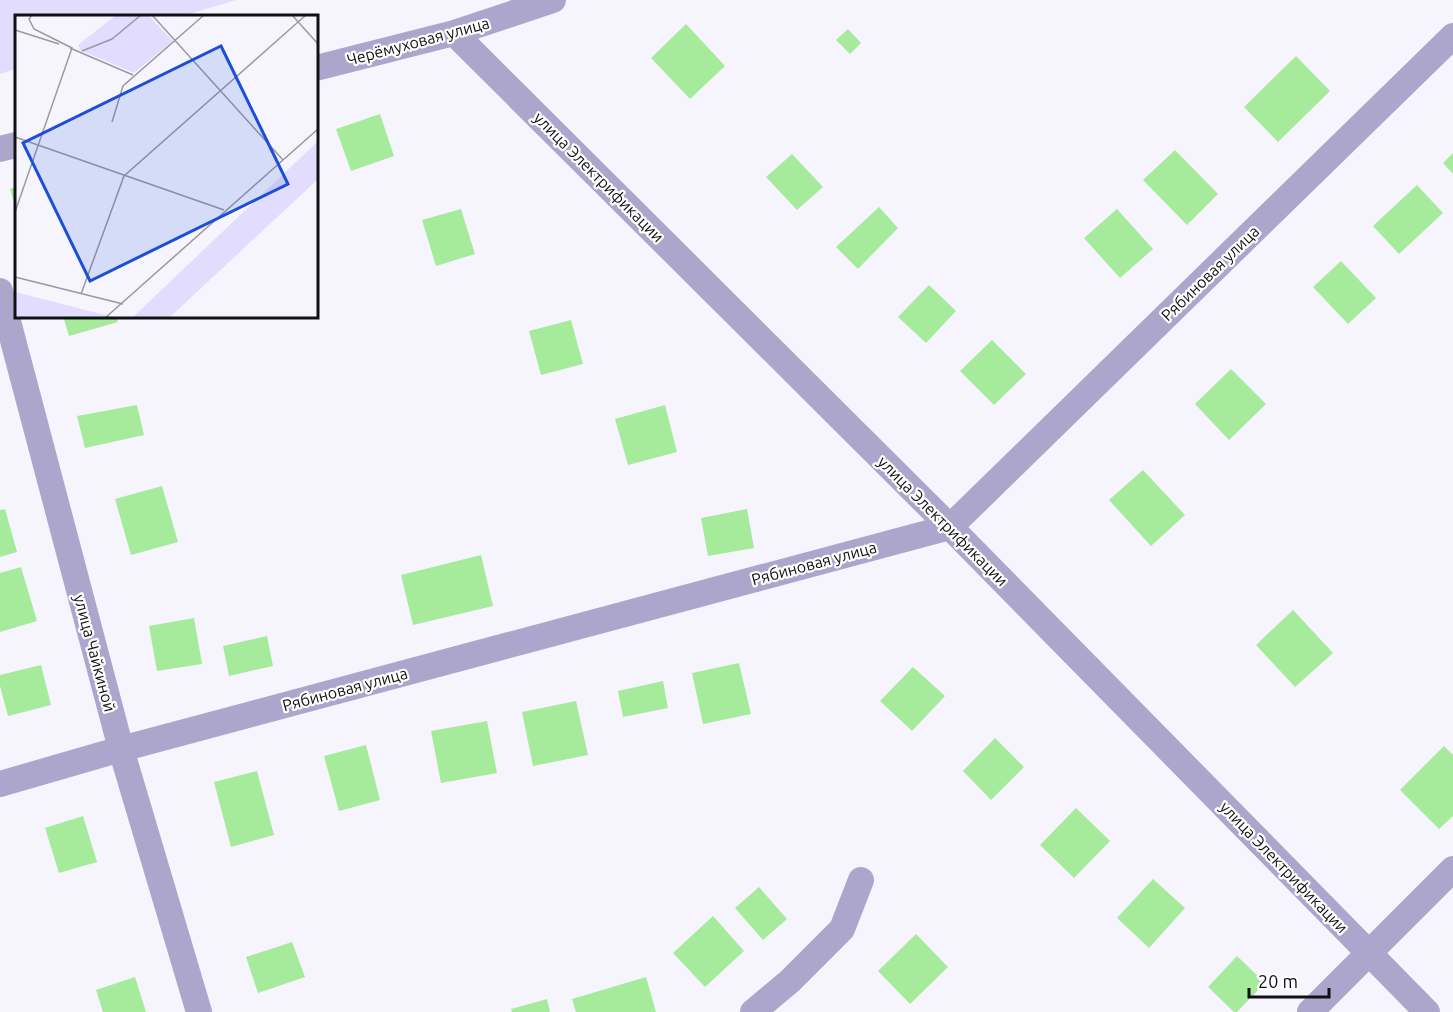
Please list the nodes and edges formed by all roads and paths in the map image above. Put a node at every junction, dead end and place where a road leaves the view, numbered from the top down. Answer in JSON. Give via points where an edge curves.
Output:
{"nodes":[{"id":1,"x":553,"y":0,"type":"edge"},
{"id":2,"x":454,"y":33,"type":"junction"},
{"id":3,"x":1453,"y":36,"type":"edge"},
{"id":4,"x":318,"y":67,"type":"edge"},
{"id":5,"x":15,"y":145,"type":"edge"},
{"id":6,"x":0,"y":149,"type":"edge"},
{"id":7,"x":0,"y":291,"type":"edge"},
{"id":8,"x":950,"y":527,"type":"junction"},
{"id":9,"x":121,"y":750,"type":"junction"},
{"id":10,"x":0,"y":784,"type":"edge"},
{"id":11,"x":1453,"y":869,"type":"edge"},
{"id":12,"x":861,"y":880,"type":"dead end"},
{"id":13,"x":1369,"y":954,"type":"junction"},
{"id":14,"x":199,"y":1012,"type":"edge"},
{"id":15,"x":753,"y":1012,"type":"edge"},
{"id":16,"x":1310,"y":1012,"type":"edge"},
{"id":17,"x":1427,"y":1012,"type":"edge"}],
"edges":[{"from":1,"to":2,"type":"street","name":"Черёмуховая улица"},
{"from":2,"to":4,"type":"street","name":"Черёмуховая улица"},
{"from":2,"to":8,"type":"street","name":"улица Электрификации"},
{"from":3,"to":8,"type":"street","name":"Рябиновая улица"},
{"from":5,"to":6,"type":"street"},
{"from":7,"to":9,"type":"street","name":"улица Чайкиной"},
{"from":8,"to":9,"type":"street","name":"Рябиновая улица"},
{"from":8,"to":13,"type":"street","name":"улица Электрификации"},
{"from":9,"to":10,"type":"street","name":"Рябиновая улица"},
{"from":9,"to":14,"type":"street","name":"улица Чайкиной"},
{"from":11,"to":13,"type":"street"},
{"from":12,"to":15,"type":"street","via":[[842,929]]},
{"from":13,"to":16,"type":"street"},
{"from":13,"to":17,"type":"street","name":"улица Электрификации"}]}
